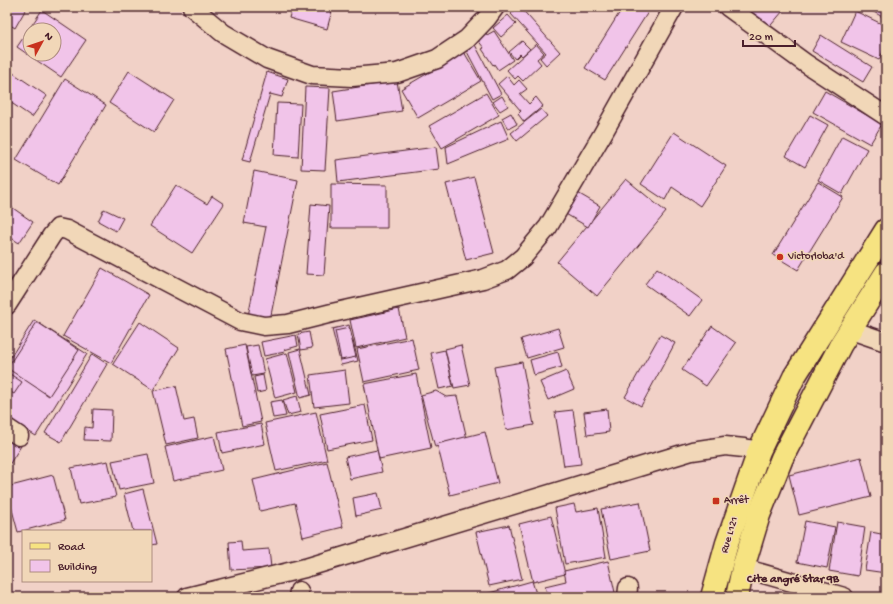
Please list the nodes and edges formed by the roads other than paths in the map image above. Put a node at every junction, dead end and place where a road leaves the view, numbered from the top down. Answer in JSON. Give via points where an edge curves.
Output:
{"nodes":[{"id":1,"x":192,"y":7,"type":"edge"},
{"id":2,"x":495,"y":7,"type":"edge"},
{"id":3,"x":674,"y":7,"type":"edge"},
{"id":4,"x":728,"y":7,"type":"edge"},
{"id":5,"x":886,"y":116,"type":"edge"},
{"id":6,"x":886,"y":230,"type":"edge"},
{"id":7,"x":886,"y":273,"type":"edge"},
{"id":8,"x":7,"y":305,"type":"edge"},
{"id":9,"x":851,"y":330,"type":"junction"},
{"id":10,"x":886,"y":342,"type":"edge"},
{"id":11,"x":758,"y":452,"type":"junction"},
{"id":12,"x":743,"y":568,"type":"junction"},
{"id":13,"x":187,"y":597,"type":"edge"},
{"id":14,"x":712,"y":597,"type":"edge"},
{"id":15,"x":737,"y":597,"type":"edge"},
{"id":16,"x":844,"y":597,"type":"edge"}],
"edges":[{"from":1,"to":2,"type":"street","via":[[223,34],[267,59],[312,76],[352,77],[397,73],[437,59],[467,39]]},
{"from":3,"to":8,"type":"street","via":[[548,227],[507,270],[483,279],[288,324],[264,326],[240,320],[67,230],[58,228]]},
{"from":4,"to":5,"type":"street","via":[[805,63]]},
{"from":6,"to":11,"type":"main road","name":"Rue L121","via":[[794,377]]},
{"from":7,"to":9,"type":"main road"},
{"from":9,"to":10,"type":"street"},
{"from":9,"to":12,"type":"main road","via":[[841,344],[782,458],[759,515]]},
{"from":11,"to":13,"type":"street","via":[[725,446],[692,451],[305,568]]},
{"from":11,"to":14,"type":"main road","name":"Rue L121","via":[[727,543]]},
{"from":12,"to":15,"type":"main road"},
{"from":12,"to":16,"type":"street"}]}
